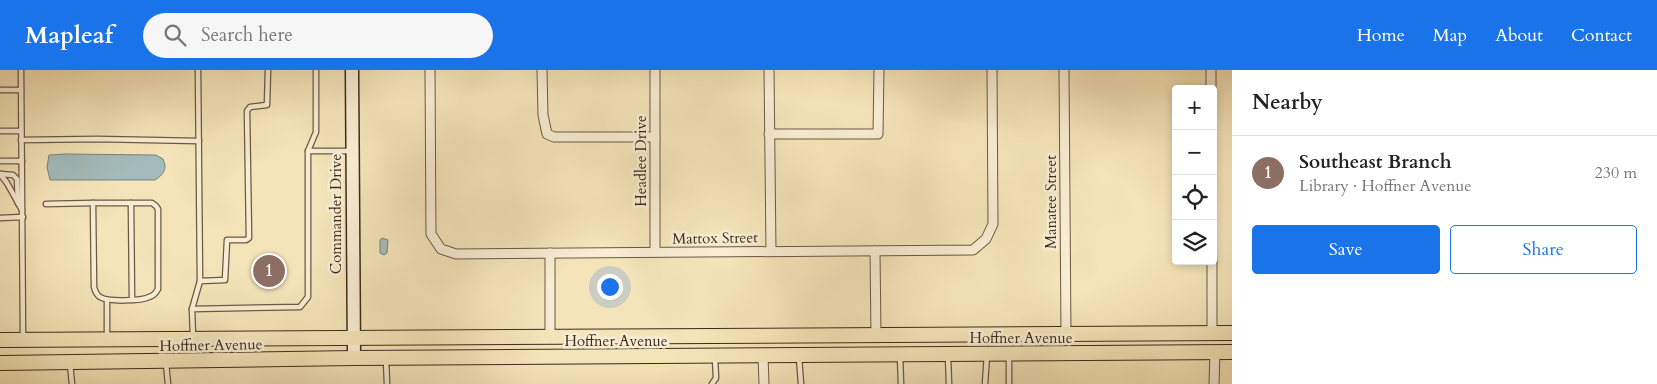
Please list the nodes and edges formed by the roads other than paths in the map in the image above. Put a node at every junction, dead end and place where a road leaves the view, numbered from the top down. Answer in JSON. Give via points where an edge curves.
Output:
{"nodes":[{"id":1,"x":21,"y":70,"type":"edge"},
{"id":2,"x":198,"y":70,"type":"edge"},
{"id":3,"x":268,"y":70,"type":"edge"},
{"id":4,"x":316,"y":70,"type":"edge"},
{"id":5,"x":352,"y":70,"type":"edge"},
{"id":6,"x":430,"y":70,"type":"edge"},
{"id":7,"x":542,"y":70,"type":"edge"},
{"id":8,"x":655,"y":70,"type":"edge"},
{"id":9,"x":769,"y":70,"type":"edge"},
{"id":10,"x":879,"y":70,"type":"edge"},
{"id":11,"x":992,"y":70,"type":"edge"},
{"id":12,"x":1064,"y":70,"type":"edge"},
{"id":13,"x":1211,"y":70,"type":"edge"},
{"id":14,"x":1211,"y":85,"type":"edge"},
{"id":15,"x":0,"y":90,"type":"edge"},
{"id":16,"x":21,"y":90,"type":"junction"},
{"id":17,"x":0,"y":131,"type":"edge"},
{"id":18,"x":22,"y":131,"type":"junction"},
{"id":19,"x":769,"y":134,"type":"junction"},
{"id":20,"x":655,"y":137,"type":"junction"},
{"id":21,"x":22,"y":140,"type":"junction"},
{"id":22,"x":199,"y":140,"type":"junction"},
{"id":23,"x":308,"y":151,"type":"junction"},
{"id":24,"x":352,"y":151,"type":"junction"},
{"id":25,"x":0,"y":162,"type":"edge"},
{"id":26,"x":22,"y":162,"type":"junction"},
{"id":27,"x":1,"y":174,"type":"edge"},
{"id":28,"x":93,"y":203,"type":"junction"},
{"id":29,"x":131,"y":203,"type":"junction"},
{"id":30,"x":46,"y":204,"type":"dead end"},
{"id":31,"x":18,"y":205,"type":"junction"},
{"id":32,"x":23,"y":211,"type":"junction"},
{"id":33,"x":23,"y":217,"type":"junction"},
{"id":34,"x":0,"y":218,"type":"edge"},
{"id":35,"x":771,"y":251,"type":"junction"},
{"id":36,"x":875,"y":251,"type":"junction"},
{"id":37,"x":655,"y":252,"type":"junction"},
{"id":38,"x":550,"y":253,"type":"junction"},
{"id":39,"x":1212,"y":265,"type":"edge"},
{"id":40,"x":200,"y":281,"type":"junction"},
{"id":41,"x":107,"y":300,"type":"junction"},
{"id":42,"x":132,"y":300,"type":"junction"},
{"id":43,"x":192,"y":309,"type":"junction"},
{"id":44,"x":1212,"y":333,"type":"junction"},
{"id":45,"x":1232,"y":333,"type":"edge"},
{"id":46,"x":1012,"y":334,"type":"junction"},
{"id":47,"x":1066,"y":334,"type":"junction"},
{"id":48,"x":876,"y":335,"type":"junction"},
{"id":49,"x":550,"y":337,"type":"junction"},
{"id":50,"x":353,"y":339,"type":"junction"},
{"id":51,"x":0,"y":340,"type":"edge"},
{"id":52,"x":193,"y":340,"type":"junction"},
{"id":53,"x":23,"y":341,"type":"junction"},
{"id":54,"x":107,"y":341,"type":"junction"},
{"id":55,"x":1232,"y":342,"type":"edge"},
{"id":56,"x":1215,"y":352,"type":"junction"},
{"id":57,"x":1232,"y":352,"type":"edge"},
{"id":58,"x":1142,"y":353,"type":"junction"},
{"id":59,"x":948,"y":354,"type":"junction"},
{"id":60,"x":988,"y":354,"type":"junction"},
{"id":61,"x":1009,"y":354,"type":"junction"},
{"id":62,"x":900,"y":355,"type":"junction"},
{"id":63,"x":763,"y":356,"type":"junction"},
{"id":64,"x":800,"y":356,"type":"junction"},
{"id":65,"x":715,"y":357,"type":"junction"},
{"id":66,"x":354,"y":358,"type":"junction"},
{"id":67,"x":386,"y":358,"type":"junction"},
{"id":68,"x":70,"y":362,"type":"junction"},
{"id":69,"x":166,"y":362,"type":"junction"},
{"id":70,"x":0,"y":363,"type":"edge"},
{"id":71,"x":72,"y":384,"type":"edge"},
{"id":72,"x":168,"y":384,"type":"edge"},
{"id":73,"x":387,"y":384,"type":"edge"},
{"id":74,"x":712,"y":384,"type":"edge"},
{"id":75,"x":764,"y":384,"type":"edge"},
{"id":76,"x":801,"y":384,"type":"edge"},
{"id":77,"x":900,"y":384,"type":"edge"},
{"id":78,"x":949,"y":384,"type":"edge"},
{"id":79,"x":985,"y":384,"type":"edge"},
{"id":80,"x":1009,"y":384,"type":"edge"},
{"id":81,"x":1214,"y":384,"type":"edge"}],
"edges":[{"from":1,"to":16,"type":"lane"},
{"from":2,"to":22,"type":"lane"},
{"from":3,"to":40,"type":"lane","via":[[267,105],[250,107],[246,111],[249,238],[227,240],[226,280]]},
{"from":4,"to":23,"type":"lane","via":[[316,132]]},
{"from":5,"to":24,"type":"street","name":"Commander Drive"},
{"from":6,"to":38,"type":"street","name":"Mattox Street","via":[[431,234],[441,249],[456,254]]},
{"from":7,"to":20,"type":"street","via":[[546,134],[554,138]]},
{"from":8,"to":20,"type":"street","name":"Headlee Drive"},
{"from":9,"to":19,"type":"street"},
{"from":10,"to":19,"type":"street","via":[[878,134]]},
{"from":11,"to":36,"type":"street","name":"Mattox Street","via":[[993,224],[986,239],[974,250]]},
{"from":12,"to":47,"type":"street","name":"Manatee Street"},
{"from":13,"to":14,"type":"street"},
{"from":15,"to":16,"type":"lane"},
{"from":16,"to":18,"type":"lane"},
{"from":17,"to":18,"type":"lane"},
{"from":18,"to":21,"type":"lane"},
{"from":19,"to":35,"type":"street"},
{"from":20,"to":37,"type":"street","name":"Headlee Drive"},
{"from":21,"to":22,"type":"lane"},
{"from":21,"to":26,"type":"lane"},
{"from":22,"to":40,"type":"lane"},
{"from":23,"to":24,"type":"lane"},
{"from":23,"to":43,"type":"lane","via":[[308,297],[300,307]]},
{"from":24,"to":50,"type":"street","name":"Commander Drive"},
{"from":25,"to":26,"type":"lane"},
{"from":26,"to":32,"type":"lane"},
{"from":27,"to":31,"type":"lane"},
{"from":27,"to":31,"type":"lane","via":[[13,175],[17,179]]},
{"from":28,"to":29,"type":"lane"},
{"from":28,"to":30,"type":"lane"},
{"from":28,"to":41,"type":"lane","via":[[94,287],[99,296]]},
{"from":29,"to":42,"type":"lane"},
{"from":29,"to":42,"type":"lane","via":[[152,203],[158,209],[158,289],[150,297]]},
{"from":31,"to":32,"type":"lane"},
{"from":32,"to":33,"type":"lane"},
{"from":33,"to":34,"type":"lane"},
{"from":33,"to":53,"type":"lane"},
{"from":35,"to":36,"type":"street","name":"Mattox Street"},
{"from":35,"to":37,"type":"street","name":"Mattox Street"},
{"from":36,"to":48,"type":"street"},
{"from":37,"to":38,"type":"street","name":"Mattox Street"},
{"from":38,"to":49,"type":"street"},
{"from":39,"to":44,"type":"street"},
{"from":40,"to":43,"type":"lane"},
{"from":41,"to":42,"type":"lane"},
{"from":41,"to":54,"type":"lane"},
{"from":43,"to":52,"type":"lane"},
{"from":44,"to":45,"type":"main road","name":"Hoffner Avenue"},
{"from":44,"to":47,"type":"main road","name":"Hoffner Avenue"},
{"from":44,"to":58,"type":"main road","via":[[1205,340],[1189,345],[1161,346]]},
{"from":46,"to":47,"type":"main road","name":"Hoffner Avenue"},
{"from":46,"to":48,"type":"main road","name":"Hoffner Avenue"},
{"from":46,"to":62,"type":"main road","via":[[1001,341],[924,342],[913,345]]},
{"from":48,"to":49,"type":"main road","name":"Hoffner Avenue"},
{"from":48,"to":63,"type":"main road","via":[[854,349],[776,348]]},
{"from":49,"to":50,"type":"main road","name":"Hoffner Avenue"},
{"from":50,"to":52,"type":"main road","name":"Hoffner Avenue"},
{"from":50,"to":66,"type":"street","name":"Commander Drive"},
{"from":51,"to":53,"type":"main road","name":"Hoffner Avenue"},
{"from":52,"to":54,"type":"main road","name":"Hoffner Avenue"},
{"from":53,"to":54,"type":"main road","name":"Hoffner Avenue"},
{"from":55,"to":56,"type":"main road"},
{"from":56,"to":57,"type":"main road","name":"Hoffner Avenue"},
{"from":56,"to":58,"type":"main road","name":"Hoffner Avenue"},
{"from":56,"to":81,"type":"street"},
{"from":58,"to":61,"type":"main road","name":"Hoffner Avenue"},
{"from":59,"to":60,"type":"main road","name":"Hoffner Avenue"},
{"from":59,"to":62,"type":"main road","name":"Hoffner Avenue"},
{"from":59,"to":78,"type":"lane"},
{"from":60,"to":61,"type":"main road","name":"Hoffner Avenue"},
{"from":60,"to":79,"type":"lane"},
{"from":61,"to":80,"type":"lane"},
{"from":62,"to":64,"type":"main road","name":"Hoffner Avenue"},
{"from":62,"to":77,"type":"lane"},
{"from":63,"to":64,"type":"main road","name":"Hoffner Avenue"},
{"from":63,"to":65,"type":"main road","name":"Hoffner Avenue"},
{"from":63,"to":75,"type":"street"},
{"from":64,"to":76,"type":"lane"},
{"from":65,"to":67,"type":"main road","name":"Hoffner Avenue"},
{"from":65,"to":74,"type":"lane","via":[[716,378]]},
{"from":66,"to":67,"type":"main road","name":"Hoffner Avenue"},
{"from":66,"to":69,"type":"main road","name":"Hoffner Avenue"},
{"from":67,"to":73,"type":"lane"},
{"from":68,"to":69,"type":"main road","name":"Hoffner Avenue"},
{"from":68,"to":70,"type":"main road","name":"Hoffner Avenue"},
{"from":68,"to":71,"type":"lane"},
{"from":69,"to":72,"type":"lane"}]}
